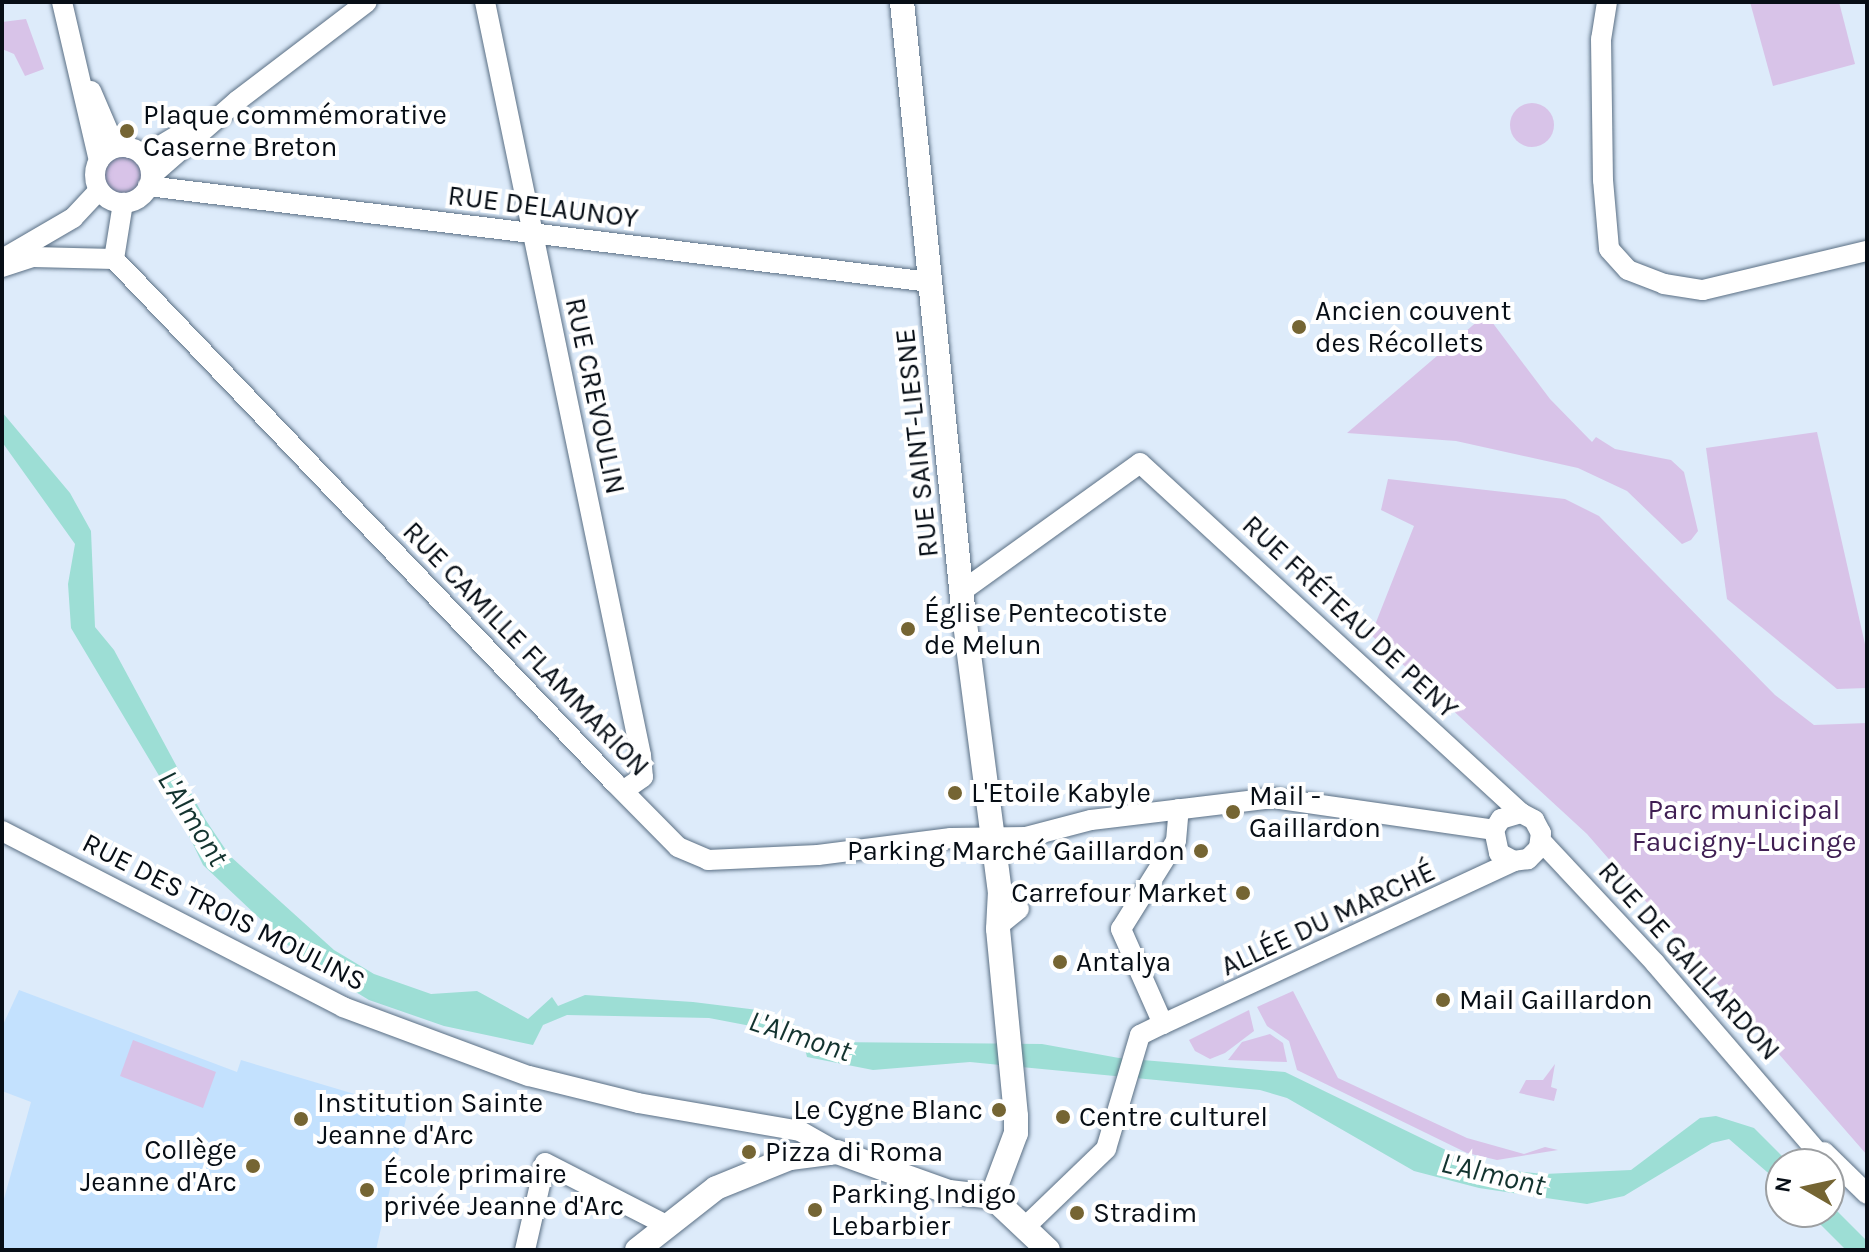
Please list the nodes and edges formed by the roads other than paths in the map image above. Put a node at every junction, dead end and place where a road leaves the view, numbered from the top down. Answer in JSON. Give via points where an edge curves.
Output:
{"nodes":[{"id":1,"x":62,"y":2,"type":"edge"},
{"id":2,"x":367,"y":2,"type":"edge"},
{"id":3,"x":485,"y":2,"type":"edge"},
{"id":4,"x":902,"y":2,"type":"edge"},
{"id":5,"x":1607,"y":2,"type":"edge"},
{"id":6,"x":77,"y":62,"type":"junction"},
{"id":7,"x":237,"y":101,"type":"junction"},
{"id":8,"x":136,"y":152,"type":"junction"},
{"id":9,"x":99,"y":161,"type":"junction"},
{"id":10,"x":150,"y":181,"type":"junction"},
{"id":11,"x":99,"y":190,"type":"junction"},
{"id":12,"x":123,"y":203,"type":"junction"},
{"id":13,"x":532,"y":234,"type":"junction"},
{"id":14,"x":1867,"y":251,"type":"edge"},
{"id":15,"x":114,"y":259,"type":"junction"},
{"id":16,"x":2,"y":260,"type":"edge"},
{"id":17,"x":2,"y":267,"type":"edge"},
{"id":18,"x":930,"y":282,"type":"junction"},
{"id":19,"x":962,"y":591,"type":"junction"},
{"id":20,"x":623,"y":791,"type":"junction"},
{"id":21,"x":1521,"y":813,"type":"junction"},
{"id":22,"x":1179,"y":817,"type":"junction"},
{"id":23,"x":1494,"y":830,"type":"junction"},
{"id":24,"x":2,"y":831,"type":"edge"},
{"id":25,"x":992,"y":838,"type":"junction"},
{"id":26,"x":1541,"y":841,"type":"junction"},
{"id":27,"x":1514,"y":861,"type":"junction"},
{"id":28,"x":1019,"y":909,"type":"dead end"},
{"id":29,"x":998,"y":926,"type":"junction"},
{"id":30,"x":1163,"y":1024,"type":"junction"},
{"id":31,"x":1792,"y":1121,"type":"junction"},
{"id":32,"x":1814,"y":1148,"type":"edge"},
{"id":33,"x":837,"y":1152,"type":"junction"},
{"id":34,"x":1845,"y":1182,"type":"edge"},
{"id":35,"x":992,"y":1197,"type":"junction"},
{"id":36,"x":1864,"y":1202,"type":"edge"},
{"id":37,"x":668,"y":1226,"type":"junction"},
{"id":38,"x":1024,"y":1228,"type":"junction"},
{"id":39,"x":525,"y":1250,"type":"edge"},
{"id":40,"x":637,"y":1250,"type":"edge"},
{"id":41,"x":1048,"y":1250,"type":"edge"}],
"edges":[{"from":1,"to":6,"type":"street"},
{"from":2,"to":7,"type":"street"},
{"from":3,"to":13,"type":"street","name":"RUE CREVOULIN"},
{"from":4,"to":18,"type":"main road","name":"RUE SAINT-LIESNE"},
{"from":5,"to":14,"type":"street","via":[[1601,39],[1603,180],[1609,249],[1628,270],[1664,284],[1703,290]]},
{"from":6,"to":8,"type":"street","via":[[109,133]]},
{"from":6,"to":9,"type":"street"},
{"from":7,"to":8,"type":"street"},
{"from":7,"to":10,"type":"street"},
{"from":8,"to":9,"type":"street","via":[[112,149]]},
{"from":8,"to":10,"type":"street"},
{"from":9,"to":11,"type":"street"},
{"from":10,"to":12,"type":"street","via":[[138,199]]},
{"from":10,"to":13,"type":"street","name":"RUE DELAUNOY"},
{"from":11,"to":12,"type":"street"},
{"from":11,"to":16,"type":"street","via":[[73,218]]},
{"from":12,"to":15,"type":"street"},
{"from":13,"to":18,"type":"street","name":"RUE DELAUNOY"},
{"from":13,"to":20,"type":"street","name":"RUE CREVOULIN","via":[[641,755],[643,777]]},
{"from":15,"to":17,"type":"street","via":[[33,257]]},
{"from":15,"to":20,"type":"street","name":"RUE CAMILLE FLAMMARION"},
{"from":18,"to":19,"type":"main road","name":"RUE SAINT-LIESNE"},
{"from":19,"to":21,"type":"street","name":"RUE FRÉTEAU DE PENY","via":[[1140,463]]},
{"from":19,"to":25,"type":"main road","name":"RUE SAINT-LIESNE"},
{"from":20,"to":25,"type":"street","name":"RUE CAMILLE FLAMMARION","via":[[678,847],[708,860]]},
{"from":21,"to":23,"type":"street","via":[[1501,819]]},
{"from":21,"to":26,"type":"street","via":[[1539,826]]},
{"from":22,"to":23,"type":"street","via":[[1273,798]]},
{"from":22,"to":25,"type":"street","via":[[1091,820],[1055,832]]},
{"from":22,"to":30,"type":"street","via":[[1121,929]]},
{"from":23,"to":27,"type":"street","via":[[1499,853]]},
{"from":24,"to":33,"type":"street","name":"RUE DES TROIS MOULINS","via":[[343,1007],[529,1076],[638,1103],[800,1131]]},
{"from":25,"to":29,"type":"main road","name":"RUE SAINT-LIESNE","via":[[1000,891]]},
{"from":26,"to":27,"type":"street","via":[[1528,859]]},
{"from":26,"to":31,"type":"street","name":"RUE DE GAILLARDON"},
{"from":27,"to":30,"type":"street","name":"ALLÉE DU MARCHÉ"},
{"from":28,"to":29,"type":"street"},
{"from":29,"to":35,"type":"main road","name":"RUE SAINT-LIESNE","via":[[1016,1133]]},
{"from":30,"to":38,"type":"street","name":"ALLÉE DU MARCHÉ","via":[[1140,1035],[1106,1149]]},
{"from":31,"to":32,"type":"street","name":"RUE DE GAILLARDON"},
{"from":31,"to":36,"type":"street","name":"RUE DE GAILLARDON"},
{"from":33,"to":35,"type":"main road","via":[[949,1192]]},
{"from":33,"to":37,"type":"main road","via":[[790,1158],[752,1172],[716,1188]]},
{"from":34,"to":36,"type":"street","name":"RUE DE GAILLARDON"},
{"from":35,"to":38,"type":"main road"},
{"from":37,"to":39,"type":"street","via":[[545,1163]]},
{"from":37,"to":40,"type":"main road"},
{"from":38,"to":41,"type":"main road"}]}
